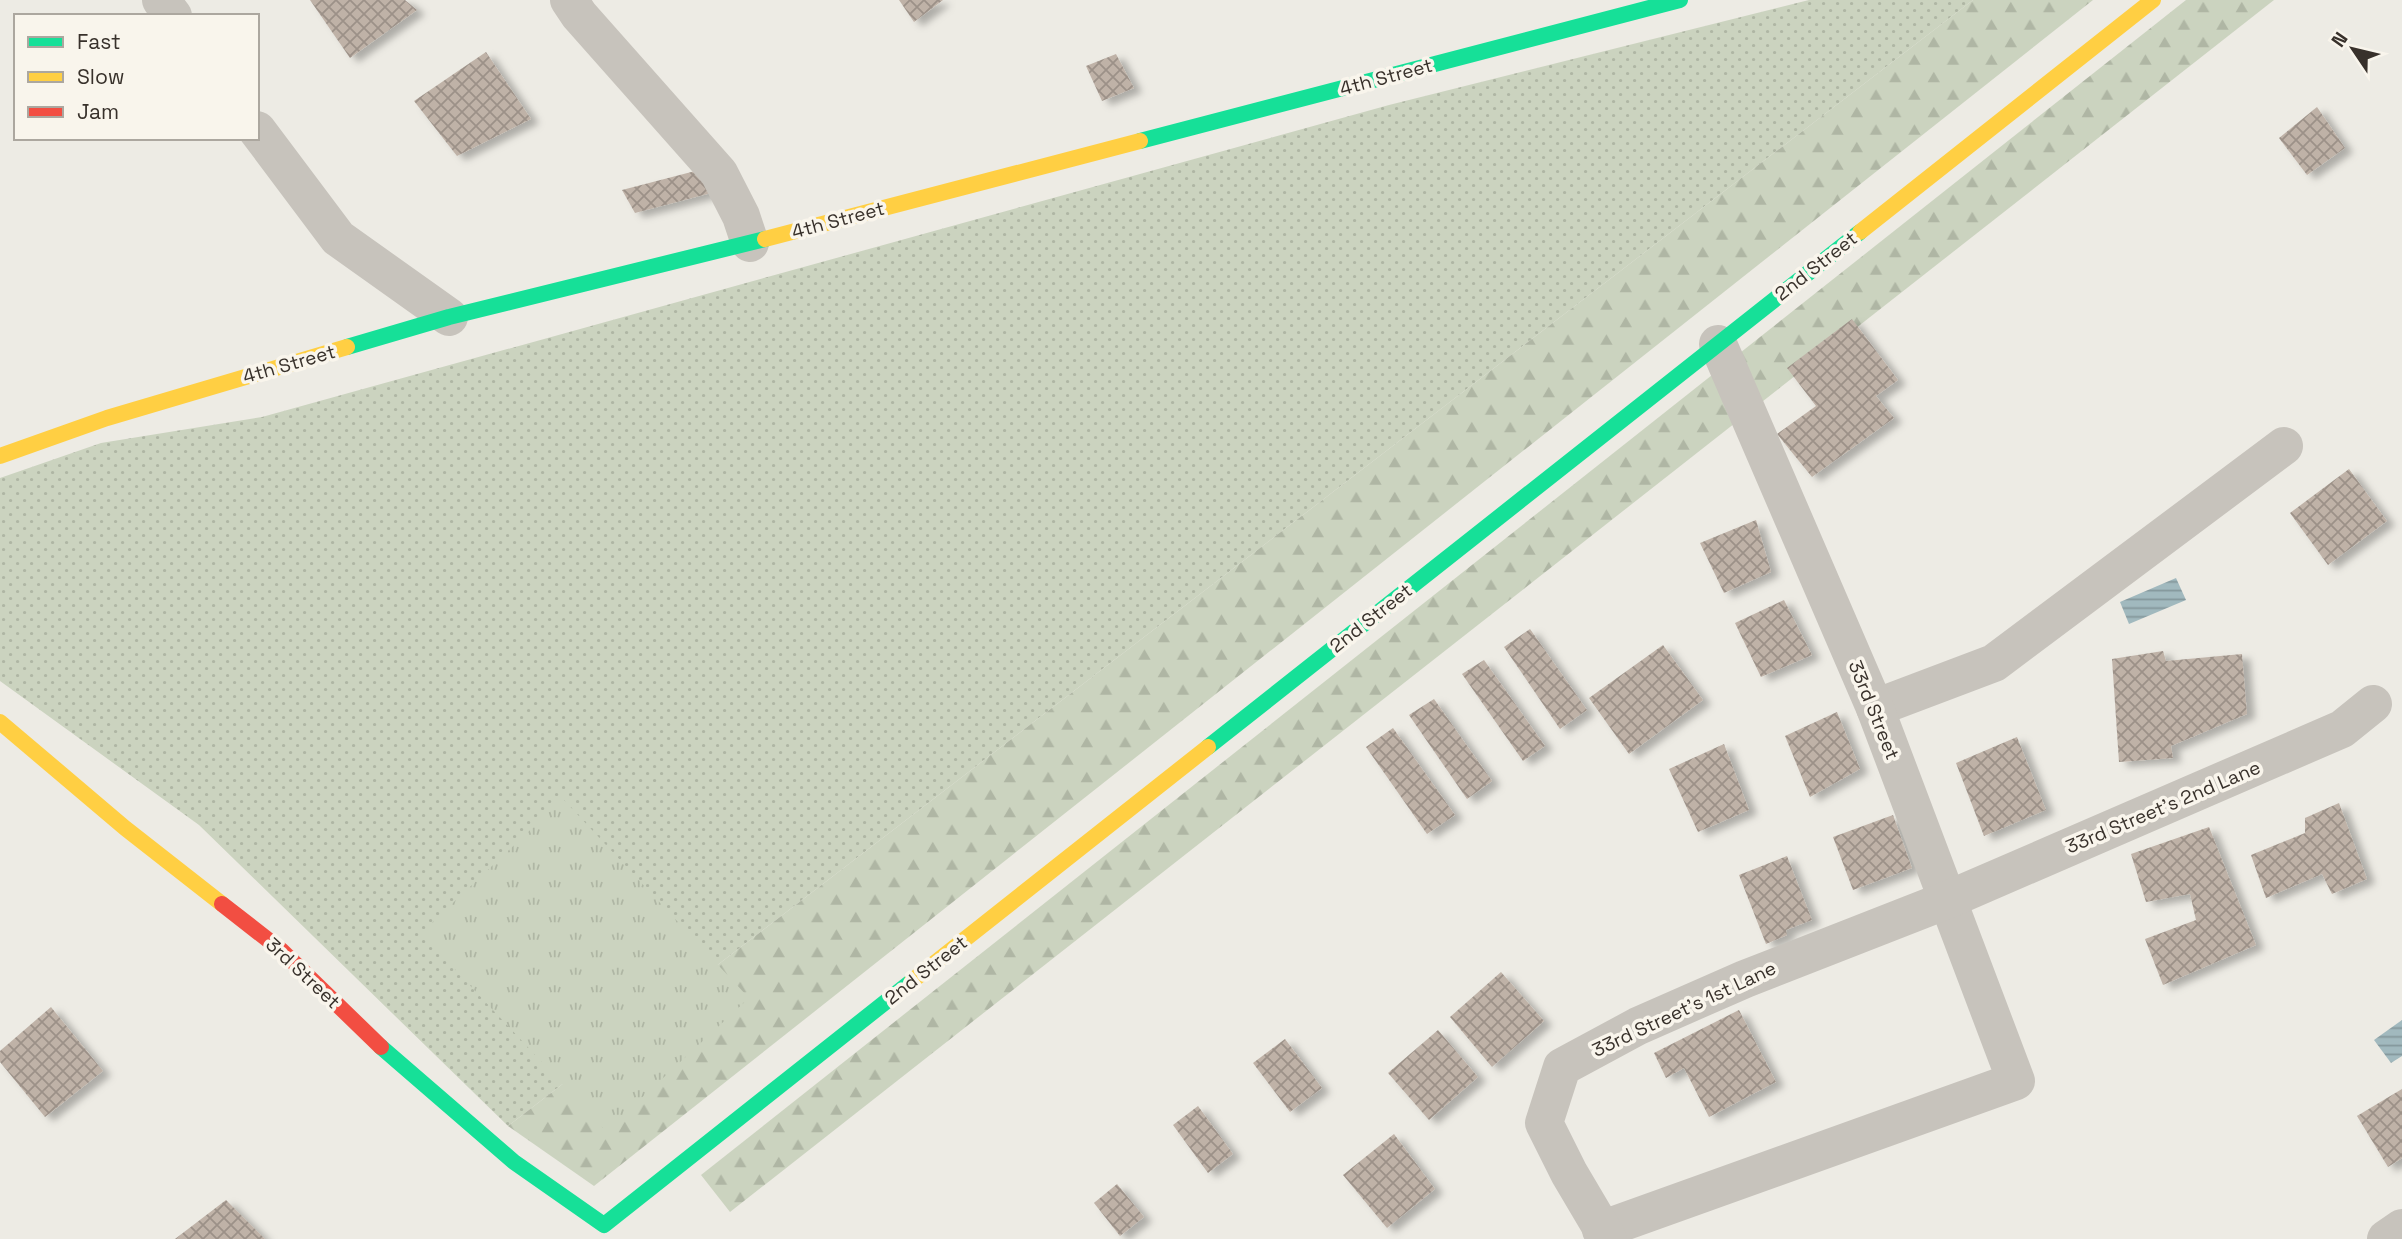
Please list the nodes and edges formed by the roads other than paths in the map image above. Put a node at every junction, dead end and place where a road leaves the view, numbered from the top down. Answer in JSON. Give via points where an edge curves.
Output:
{"nodes":[{"id":1,"x":569,"y":0,"type":"edge"},
{"id":2,"x":1680,"y":0,"type":"edge"},
{"id":3,"x":2153,"y":0,"type":"edge"},
{"id":4,"x":259,"y":133,"type":"edge"},
{"id":5,"x":750,"y":243,"type":"junction"},
{"id":6,"x":449,"y":317,"type":"junction"},
{"id":7,"x":1718,"y":344,"type":"junction"},
{"id":8,"x":2284,"y":446,"type":"dead end"},
{"id":9,"x":0,"y":456,"type":"edge"},
{"id":10,"x":2373,"y":704,"type":"dead end"},
{"id":11,"x":1875,"y":708,"type":"junction"},
{"id":12,"x":0,"y":722,"type":"edge"},
{"id":13,"x":1947,"y":900,"type":"junction"},
{"id":14,"x":2402,"y":1228,"type":"edge"},
{"id":15,"x":602,"y":1234,"type":"edge"},
{"id":16,"x":1604,"y":1234,"type":"edge"},
{"id":17,"x":2386,"y":1239,"type":"edge"}],
"edges":[{"from":1,"to":5,"type":"street","via":[[719,173]]},
{"from":2,"to":5,"type":"street","name":"4th Street"},
{"from":3,"to":7,"type":"street","name":"2nd Street"},
{"from":4,"to":6,"type":"street","via":[[338,238]]},
{"from":5,"to":6,"type":"street","name":"4th Street"},
{"from":6,"to":9,"type":"street","name":"4th Street","via":[[107,418]]},
{"from":7,"to":11,"type":"street","name":"33rd Street"},
{"from":7,"to":15,"type":"street","name":"2nd Street"},
{"from":8,"to":11,"type":"street","via":[[1994,663]]},
{"from":10,"to":13,"type":"street","name":"33rd Street's 2nd Lane","via":[[2342,729]]},
{"from":11,"to":13,"type":"street","name":"33rd Street"},
{"from":12,"to":15,"type":"street","name":"3rd Street","via":[[125,828],[281,950],[390,1056]]},
{"from":13,"to":16,"type":"street","name":"33rd Street's 1st Lane","via":[[1733,984],[1638,1026],[1562,1067],[1544,1123]]},
{"from":13,"to":16,"type":"street","name":"33rd Street","via":[[2016,1081]]},
{"from":14,"to":17,"type":"street"}]}
